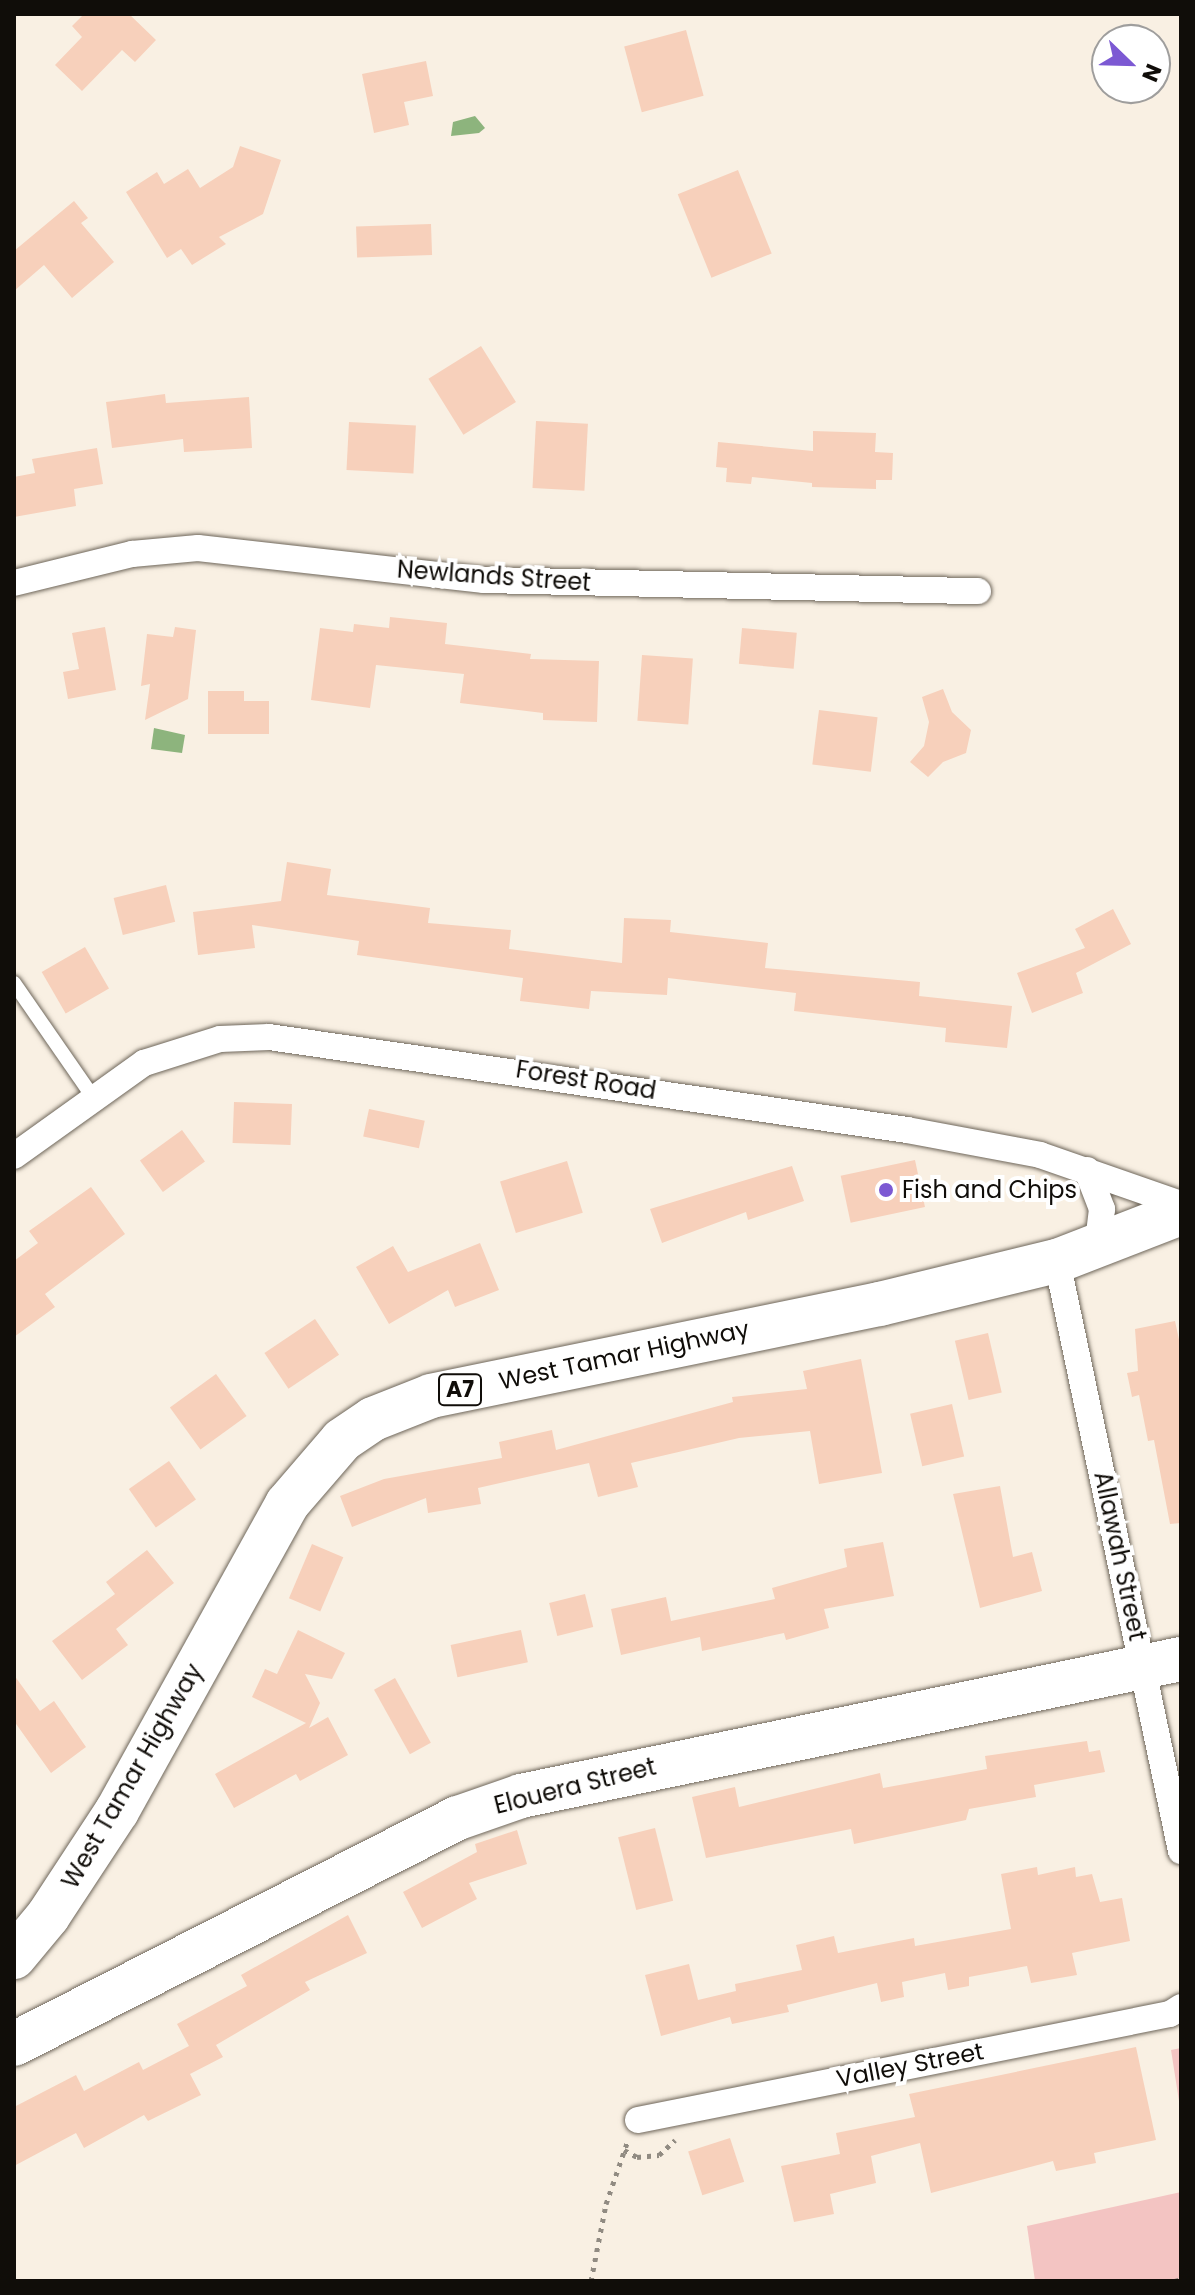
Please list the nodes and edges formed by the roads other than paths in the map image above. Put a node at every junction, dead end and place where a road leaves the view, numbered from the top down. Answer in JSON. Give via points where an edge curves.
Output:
{"nodes":[{"id":1,"x":14,"y":583,"type":"edge"},
{"id":2,"x":978,"y":591,"type":"dead end"},
{"id":3,"x":14,"y":983,"type":"edge"},
{"id":4,"x":93,"y":1097,"type":"junction"},
{"id":5,"x":14,"y":1156,"type":"edge"},
{"id":6,"x":1087,"y":1170,"type":"junction"},
{"id":7,"x":1181,"y":1204,"type":"edge"},
{"id":8,"x":1181,"y":1213,"type":"edge"},
{"id":9,"x":1098,"y":1244,"type":"junction"},
{"id":10,"x":1057,"y":1261,"type":"junction"},
{"id":11,"x":1162,"y":1663,"type":"edge"},
{"id":12,"x":1181,"y":1851,"type":"edge"},
{"id":13,"x":14,"y":1957,"type":"edge"},
{"id":14,"x":1181,"y":2007,"type":"edge"},
{"id":15,"x":14,"y":2044,"type":"edge"},
{"id":16,"x":638,"y":2120,"type":"road end"}],
"edges":[{"from":1,"to":2,"type":"street","name":"Newlands Street","via":[[132,554],[198,548],[484,580]]},
{"from":3,"to":4,"type":"lane"},
{"from":4,"to":5,"type":"street","name":"Forest Road"},
{"from":4,"to":6,"type":"street","name":"Forest Road","via":[[176,1049],[220,1039],[269,1037],[907,1130],[1040,1155]]},
{"from":6,"to":7,"type":"street","name":"Forest Road"},
{"from":6,"to":9,"type":"street","via":[[1102,1209]]},
{"from":8,"to":9,"type":"highway","name":"West Tamar Highway","number":"A7"},
{"from":9,"to":10,"type":"highway","name":"West Tamar Highway","number":"A7"},
{"from":10,"to":11,"type":"street","name":"Allawah Street"},
{"from":10,"to":13,"type":"highway","name":"West Tamar Highway","number":"A7","via":[[880,1304],[431,1396],[373,1419],[342,1440],[287,1504],[117,1811],[63,1895]]},
{"from":11,"to":12,"type":"street","name":"Allawah Street"},
{"from":11,"to":15,"type":"highway","name":"Elouera Street","via":[[521,1796],[458,1818]]},
{"from":14,"to":16,"type":"street","name":"Valley Street","via":[[1170,2014]]}]}
